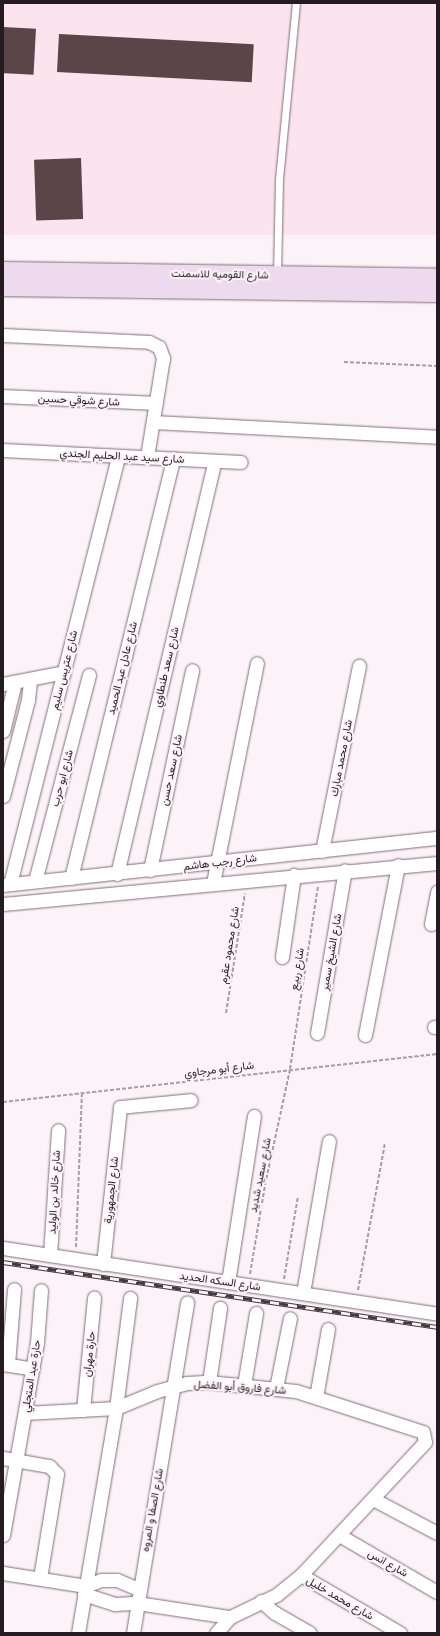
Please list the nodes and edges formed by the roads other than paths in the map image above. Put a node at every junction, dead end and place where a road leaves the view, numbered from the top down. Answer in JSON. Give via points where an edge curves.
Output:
{"nodes":[{"id":1,"x":296,"y":3,"type":"edge"},
{"id":2,"x":3,"y":271,"type":"edge"},
{"id":3,"x":437,"y":278,"type":"edge"},
{"id":4,"x":277,"y":282,"type":"junction"},
{"id":5,"x":3,"y":286,"type":"edge"},
{"id":6,"x":437,"y":292,"type":"edge"},
{"id":7,"x":3,"y":335,"type":"edge"},
{"id":8,"x":3,"y":396,"type":"edge"},
{"id":9,"x":156,"y":403,"type":"junction"},
{"id":10,"x":153,"y":422,"type":"junction"},
{"id":11,"x":437,"y":437,"type":"edge"},
{"id":12,"x":3,"y":450,"type":"edge"},
{"id":13,"x":118,"y":456,"type":"junction"},
{"id":14,"x":147,"y":457,"type":"junction"},
{"id":15,"x":173,"y":458,"type":"junction"},
{"id":16,"x":215,"y":460,"type":"junction"},
{"id":17,"x":241,"y":462,"type":"dead end"},
{"id":18,"x":257,"y":663,"type":"dead end"},
{"id":19,"x":359,"y":666,"type":"dead end"},
{"id":20,"x":192,"y":670,"type":"dead end"},
{"id":21,"x":64,"y":672,"type":"junction"},
{"id":22,"x":89,"y":674,"type":"dead end"},
{"id":23,"x":30,"y":680,"type":"junction"},
{"id":24,"x":9,"y":683,"type":"edge"},
{"id":25,"x":3,"y":730,"type":"edge"},
{"id":26,"x":3,"y":796,"type":"edge"},
{"id":27,"x":437,"y":838,"type":"edge"},
{"id":28,"x":322,"y":851,"type":"junction"},
{"id":29,"x":217,"y":862,"type":"junction"},
{"id":30,"x":437,"y":863,"type":"edge"},
{"id":31,"x":398,"y":865,"type":"junction"},
{"id":32,"x":150,"y":870,"type":"junction"},
{"id":33,"x":345,"y":870,"type":"junction"},
{"id":34,"x":117,"y":874,"type":"junction"},
{"id":35,"x":294,"y":875,"type":"junction"},
{"id":36,"x":71,"y":878,"type":"junction"},
{"id":37,"x":35,"y":881,"type":"junction"},
{"id":38,"x":213,"y":883,"type":"junction"},
{"id":39,"x":7,"y":884,"type":"edge"},
{"id":40,"x":437,"y":892,"type":"edge"},
{"id":41,"x":3,"y":904,"type":"edge"},
{"id":42,"x":431,"y":924,"type":"dead end"},
{"id":43,"x":282,"y":957,"type":"dead end"},
{"id":44,"x":318,"y":1033,"type":"dead end"},
{"id":45,"x":365,"y":1035,"type":"dead end"},
{"id":46,"x":191,"y":1100,"type":"dead end"},
{"id":47,"x":254,"y":1116,"type":"dead end"},
{"id":48,"x":58,"y":1130,"type":"dead end"},
{"id":49,"x":328,"y":1141,"type":"dead end"},
{"id":50,"x":3,"y":1248,"type":"edge"},
{"id":51,"x":50,"y":1255,"type":"junction"},
{"id":52,"x":103,"y":1264,"type":"junction"},
{"id":53,"x":228,"y":1282,"type":"junction"},
{"id":54,"x":14,"y":1289,"type":"dead end"},
{"id":55,"x":41,"y":1290,"type":"dead end"},
{"id":56,"x":304,"y":1293,"type":"junction"},
{"id":57,"x":94,"y":1298,"type":"dead end"},
{"id":58,"x":130,"y":1298,"type":"dead end"},
{"id":59,"x":187,"y":1302,"type":"dead end"},
{"id":60,"x":220,"y":1308,"type":"dead end"},
{"id":61,"x":256,"y":1313,"type":"dead end"},
{"id":62,"x":437,"y":1314,"type":"edge"},
{"id":63,"x":290,"y":1318,"type":"dead end"},
{"id":64,"x":328,"y":1329,"type":"dead end"},
{"id":65,"x":5,"y":1364,"type":"edge"},
{"id":66,"x":33,"y":1368,"type":"junction"},
{"id":67,"x":209,"y":1382,"type":"junction"},
{"id":68,"x":244,"y":1385,"type":"junction"},
{"id":69,"x":173,"y":1387,"type":"junction"},
{"id":70,"x":276,"y":1388,"type":"junction"},
{"id":71,"x":316,"y":1396,"type":"junction"},
{"id":72,"x":116,"y":1408,"type":"junction"},
{"id":73,"x":83,"y":1410,"type":"junction"},
{"id":74,"x":25,"y":1412,"type":"junction"},
{"id":75,"x":3,"y":1458,"type":"edge"},
{"id":76,"x":16,"y":1461,"type":"junction"},
{"id":77,"x":373,"y":1498,"type":"junction"},
{"id":78,"x":437,"y":1533,"type":"edge"},
{"id":79,"x":3,"y":1535,"type":"edge"},
{"id":80,"x":339,"y":1535,"type":"junction"},
{"id":81,"x":3,"y":1573,"type":"edge"},
{"id":82,"x":301,"y":1576,"type":"junction"},
{"id":83,"x":40,"y":1578,"type":"junction"},
{"id":84,"x":138,"y":1589,"type":"junction"},
{"id":85,"x":85,"y":1590,"type":"junction"},
{"id":86,"x":437,"y":1592,"type":"edge"},
{"id":87,"x":261,"y":1601,"type":"junction"},
{"id":88,"x":137,"y":1603,"type":"junction"},
{"id":89,"x":230,"y":1618,"type":"junction"},
{"id":90,"x":220,"y":1632,"type":"edge"},
{"id":91,"x":78,"y":1633,"type":"edge"},
{"id":92,"x":133,"y":1633,"type":"edge"},
{"id":93,"x":310,"y":1633,"type":"edge"},
{"id":94,"x":400,"y":1633,"type":"edge"}],
"edges":[{"from":1,"to":4,"type":"lane","via":[[278,180]]},
{"from":2,"to":4,"type":"main road","name":"شارع القوميه للاسمنت"},
{"from":3,"to":4,"type":"main road","name":"شارع القوميه للاسمنت"},
{"from":4,"to":5,"type":"main road","name":"شارع القوميه للاسمنت"},
{"from":4,"to":6,"type":"main road","name":"شارع القوميه للاسمنت"},
{"from":7,"to":9,"type":"street","via":[[155,344],[163,358]]},
{"from":8,"to":9,"type":"street","name":"شارع شوقي حسين"},
{"from":9,"to":10,"type":"street"},
{"from":10,"to":11,"type":"street"},
{"from":10,"to":14,"type":"street"},
{"from":12,"to":13,"type":"street","name":"شارع سيد عبد الحليم الجندي"},
{"from":13,"to":14,"type":"street","name":"شارع سيد عبد الحليم الجندي"},
{"from":13,"to":21,"type":"street","name":"شارع عتريس سليم"},
{"from":14,"to":15,"type":"street","name":"شارع سيد عبد الحليم الجندي"},
{"from":15,"to":16,"type":"street","name":"شارع سيد عبد الحليم الجندي"},
{"from":15,"to":36,"type":"street","name":"شارع عادل عبد الحميد"},
{"from":16,"to":17,"type":"street","name":"شارع سيد عبد الحليم الجندي"},
{"from":16,"to":34,"type":"street","name":"شارع سعد طنطاوي"},
{"from":18,"to":29,"type":"street"},
{"from":19,"to":28,"type":"street","name":"شارع محمد مبارك"},
{"from":20,"to":32,"type":"street","name":"شارع سعد حسن"},
{"from":21,"to":23,"type":"street"},
{"from":21,"to":39,"type":"street","name":"شارع عتريس سليم"},
{"from":22,"to":37,"type":"street","name":"شارع ابو حرب"},
{"from":23,"to":24,"type":"street"},
{"from":23,"to":26,"type":"street","via":[[28,700]]},
{"from":24,"to":25,"type":"street"},
{"from":27,"to":28,"type":"street","name":"شارع رجب هاشم"},
{"from":28,"to":29,"type":"street","name":"شارع رجب هاشم"},
{"from":29,"to":32,"type":"street","name":"شارع رجب هاشم"},
{"from":29,"to":38,"type":"street"},
{"from":30,"to":31,"type":"street","name":"شارع رجب هاشم"},
{"from":31,"to":33,"type":"street","name":"شارع رجب هاشم"},
{"from":31,"to":45,"type":"street"},
{"from":32,"to":34,"type":"street","name":"شارع رجب هاشم"},
{"from":33,"to":35,"type":"street","name":"شارع رجب هاشم"},
{"from":33,"to":44,"type":"street","name":"شارع الشيخ سمير"},
{"from":34,"to":36,"type":"street","name":"شارع رجب هاشم"},
{"from":35,"to":38,"type":"street","name":"شارع رجب هاشم"},
{"from":35,"to":43,"type":"street"},
{"from":36,"to":37,"type":"street","name":"شارع رجب هاشم"},
{"from":37,"to":39,"type":"street","name":"شارع رجب هاشم"},
{"from":38,"to":41,"type":"street","name":"شارع رجب هاشم"},
{"from":40,"to":42,"type":"street"},
{"from":46,"to":52,"type":"street","name":"شارع الجمهورية","via":[[123,1106],[119,1117]]},
{"from":47,"to":53,"type":"street"},
{"from":48,"to":51,"type":"street","name":"شارع خالد بن الوليد"},
{"from":49,"to":56,"type":"street"},
{"from":50,"to":51,"type":"street","name":"شارع السكه الحديد"},
{"from":51,"to":52,"type":"street","name":"شارع السكه الحديد"},
{"from":52,"to":53,"type":"street","name":"شارع السكه الحديد"},
{"from":53,"to":56,"type":"street","name":"شارع السكه الحديد"},
{"from":54,"to":65,"type":"street"},
{"from":55,"to":66,"type":"street","name":"حارة عبد المتجلي"},
{"from":56,"to":62,"type":"street","name":"شارع السكه الحديد"},
{"from":57,"to":73,"type":"street","name":"حارة مهران"},
{"from":58,"to":72,"type":"street"},
{"from":59,"to":69,"type":"street","name":"شارع الصفا و المروه"},
{"from":60,"to":67,"type":"street"},
{"from":61,"to":68,"type":"street"},
{"from":63,"to":70,"type":"street"},
{"from":64,"to":71,"type":"street"},
{"from":65,"to":66,"type":"street"},
{"from":66,"to":74,"type":"street","name":"حارة عبد المتجلي"},
{"from":67,"to":68,"type":"street","name":"شارع فاروق أبو الفضل"},
{"from":67,"to":69,"type":"street","name":"شارع فاروق أبو الفضل"},
{"from":68,"to":70,"type":"street","name":"شارع فاروق أبو الفضل"},
{"from":69,"to":72,"type":"street","name":"شارع فاروق أبو الفضل","via":[[146,1394]]},
{"from":69,"to":84,"type":"street","name":"شارع الصفا و المروه"},
{"from":70,"to":71,"type":"street","name":"شارع فاروق أبو الفضل"},
{"from":71,"to":77,"type":"street","name":"شارع فاروق أبو الفضل","via":[[419,1430],[426,1437],[425,1442]]},
{"from":72,"to":73,"type":"street","name":"شارع فاروق أبو الفضل"},
{"from":72,"to":85,"type":"street"},
{"from":73,"to":74,"type":"street","name":"شارع فاروق أبو الفضل"},
{"from":74,"to":76,"type":"street","name":"حارة عبد المتجلي"},
{"from":75,"to":76,"type":"street"},
{"from":76,"to":79,"type":"street","name":"حارة عبد المتجلي"},
{"from":76,"to":83,"type":"street","via":[[49,1466],[55,1470],[57,1481]]},
{"from":77,"to":78,"type":"street"},
{"from":77,"to":80,"type":"street"},
{"from":80,"to":82,"type":"street"},
{"from":80,"to":86,"type":"street","name":"شارع انس"},
{"from":81,"to":83,"type":"street"},
{"from":82,"to":87,"type":"street","via":[[281,1592]]},
{"from":82,"to":94,"type":"street","name":"شارع محمد خليل"},
{"from":83,"to":85,"type":"street"},
{"from":84,"to":85,"type":"street","via":[[124,1582],[109,1580]]},
{"from":84,"to":88,"type":"street","name":"شارع الصفا و المروه"},
{"from":85,"to":88,"type":"street","via":[[104,1602]]},
{"from":85,"to":91,"type":"street"},
{"from":87,"to":89,"type":"street"},
{"from":87,"to":93,"type":"street","via":[[275,1613]]},
{"from":88,"to":89,"type":"street"},
{"from":88,"to":92,"type":"street","name":"شارع الصفا و المروه"},
{"from":89,"to":90,"type":"street"}]}
